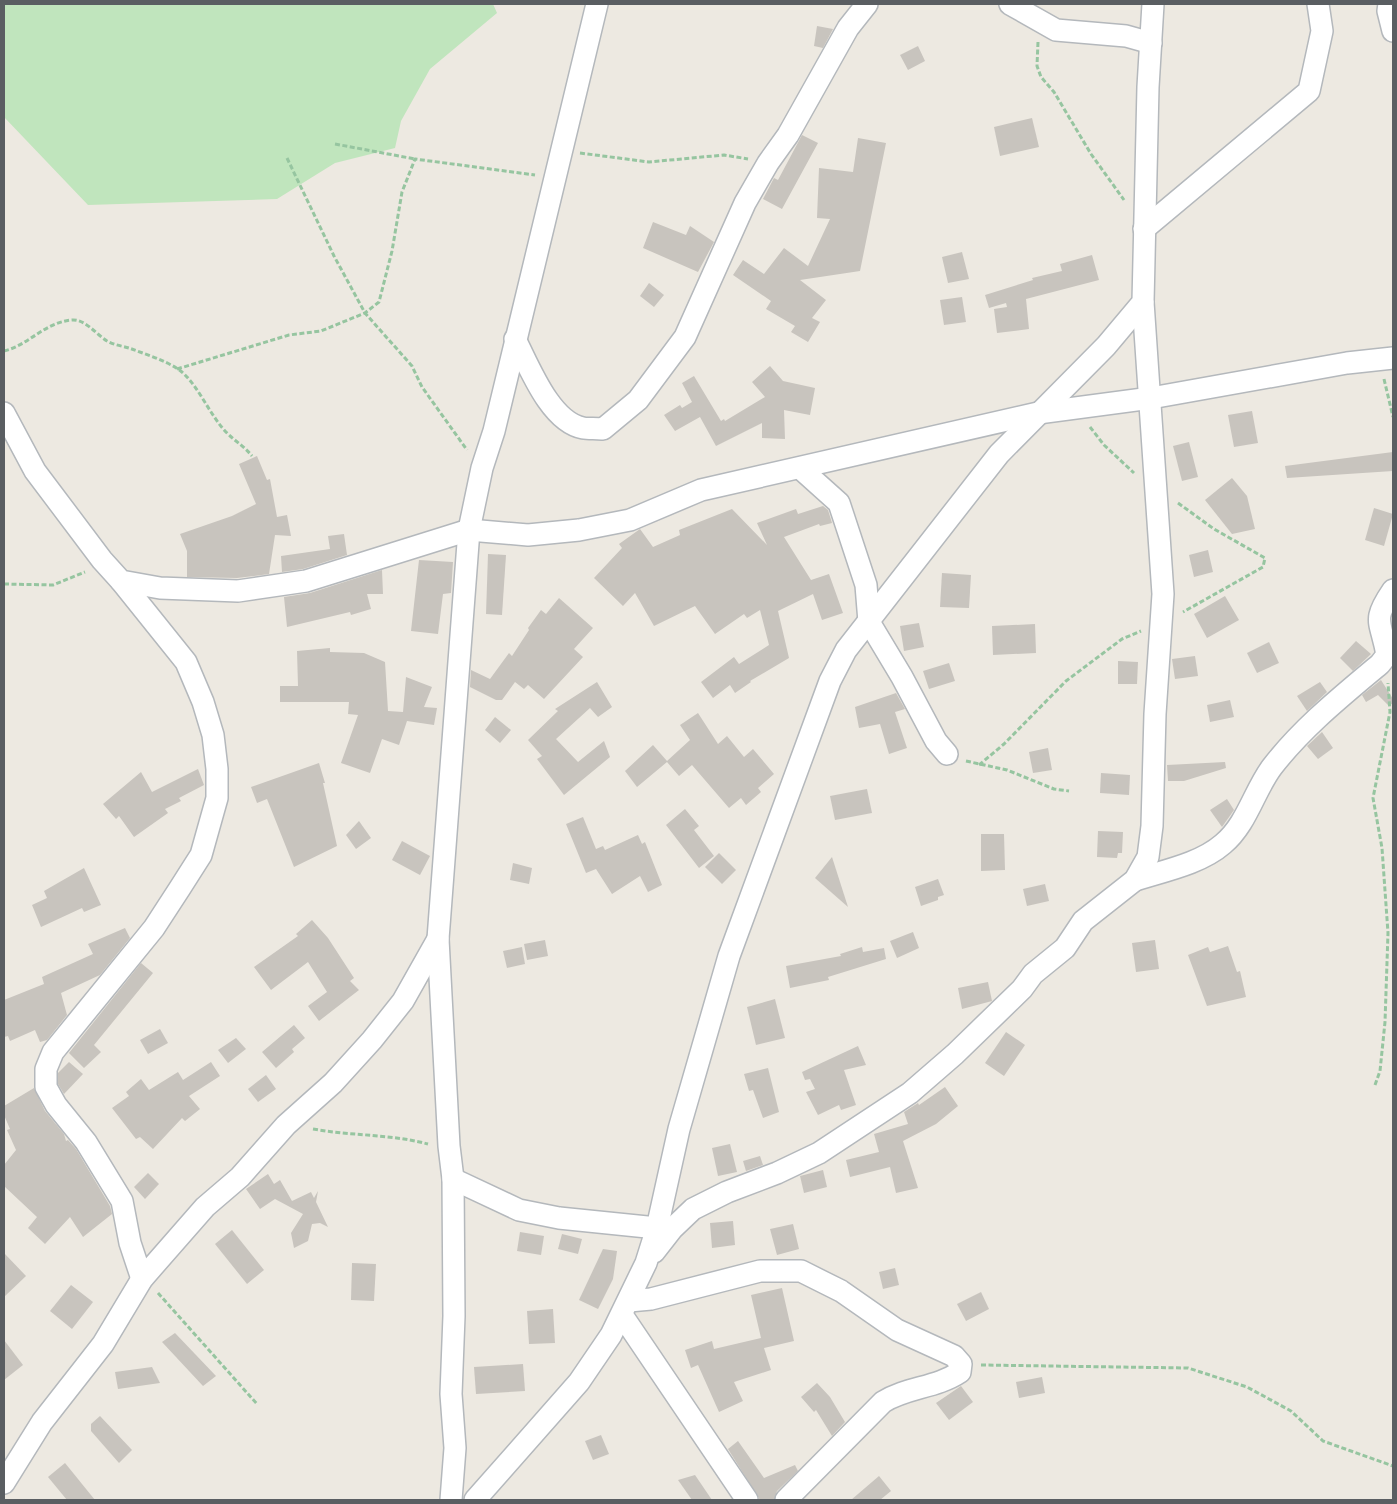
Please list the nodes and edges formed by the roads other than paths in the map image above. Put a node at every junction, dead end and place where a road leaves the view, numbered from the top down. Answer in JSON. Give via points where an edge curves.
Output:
{"nodes":[{"id":1,"x":597,"y":4,"type":"edge"},
{"id":2,"x":867,"y":4,"type":"edge"},
{"id":3,"x":1153,"y":4,"type":"edge"},
{"id":4,"x":1318,"y":4,"type":"edge"},
{"id":5,"x":1389,"y":4,"type":"edge"},
{"id":6,"x":1017,"y":7,"type":"edge"},
{"id":7,"x":1393,"y":31,"type":"edge"},
{"id":8,"x":1151,"y":43,"type":"junction"},
{"id":9,"x":1144,"y":229,"type":"junction"},
{"id":10,"x":1143,"y":302,"type":"junction"},
{"id":11,"x":516,"y":339,"type":"junction"},
{"id":12,"x":1387,"y":358,"type":"edge"},
{"id":13,"x":1151,"y":398,"type":"junction"},
{"id":14,"x":4,"y":413,"type":"edge"},
{"id":15,"x":1038,"y":413,"type":"junction"},
{"id":16,"x":800,"y":468,"type":"junction"},
{"id":17,"x":469,"y":530,"type":"junction"},
{"id":18,"x":121,"y":581,"type":"junction"},
{"id":19,"x":1393,"y":590,"type":"edge"},
{"id":20,"x":868,"y":622,"type":"junction"},
{"id":21,"x":947,"y":754,"type":"road end"},
{"id":22,"x":1135,"y":880,"type":"junction"},
{"id":23,"x":438,"y":939,"type":"junction"},
{"id":24,"x":453,"y":1179,"type":"junction"},
{"id":25,"x":657,"y":1228,"type":"junction"},
{"id":26,"x":646,"y":1263,"type":"junction"},
{"id":27,"x":142,"y":1279,"type":"junction"},
{"id":28,"x":625,"y":1308,"type":"junction"},
{"id":29,"x":4,"y":1483,"type":"edge"},
{"id":30,"x":450,"y":1500,"type":"edge"},
{"id":31,"x":475,"y":1500,"type":"edge"},
{"id":32,"x":747,"y":1500,"type":"edge"},
{"id":33,"x":786,"y":1500,"type":"edge"}],
"edges":[{"from":1,"to":11,"type":"street"},
{"from":2,"to":11,"type":"street","via":[[848,28],[745,203],[685,337],[638,400],[603,429],[581,428],[560,415],[543,394]]},
{"from":3,"to":8,"type":"street"},
{"from":4,"to":9,"type":"street","via":[[1322,31],[1309,91]]},
{"from":5,"to":7,"type":"street"},
{"from":6,"to":8,"type":"street","via":[[1056,30],[1126,36]]},
{"from":8,"to":9,"type":"street"},
{"from":9,"to":10,"type":"street"},
{"from":10,"to":13,"type":"street"},
{"from":10,"to":15,"type":"street","via":[[1106,346]]},
{"from":11,"to":17,"type":"street"},
{"from":12,"to":13,"type":"street"},
{"from":13,"to":15,"type":"street"},
{"from":13,"to":22,"type":"street","via":[[1163,594],[1152,826],[1148,858]]},
{"from":14,"to":18,"type":"street","via":[[35,471]]},
{"from":15,"to":16,"type":"street"},
{"from":15,"to":20,"type":"street","via":[[999,454]]},
{"from":16,"to":17,"type":"street","via":[[701,490],[630,520],[579,530],[528,535]]},
{"from":16,"to":20,"type":"street","via":[[839,503],[866,585]]},
{"from":17,"to":18,"type":"street","via":[[306,581],[238,591],[160,588]]},
{"from":17,"to":23,"type":"street"},
{"from":18,"to":27,"type":"street","via":[[186,662],[213,735],[217,769],[217,798],[201,855],[154,928],[53,1052],[46,1069],[46,1087],[56,1105],[86,1142],[122,1201],[130,1243]]},
{"from":19,"to":22,"type":"street","via":[[1380,609],[1378,622],[1386,655],[1380,664],[1323,712],[1272,768],[1239,826],[1222,844],[1197,859]]},
{"from":20,"to":21,"type":"street","via":[[936,741]]},
{"from":20,"to":25,"type":"street","via":[[846,650],[830,681],[729,956],[679,1129]]},
{"from":22,"to":26,"type":"street","via":[[1083,922],[1065,948],[1033,974],[1022,989],[910,1094],[820,1154],[693,1209],[672,1229]]},
{"from":23,"to":24,"type":"street"},
{"from":23,"to":27,"type":"street","via":[[403,1001],[372,1040],[333,1083],[288,1123],[240,1177],[205,1207]]},
{"from":24,"to":25,"type":"street","via":[[519,1210],[559,1218]]},
{"from":24,"to":30,"type":"street","via":[[451,1385],[455,1448]]},
{"from":25,"to":26,"type":"street"},
{"from":26,"to":28,"type":"street"},
{"from":27,"to":29,"type":"street","via":[[103,1344],[42,1422]]},
{"from":28,"to":31,"type":"street","via":[[611,1336],[579,1382]]},
{"from":28,"to":32,"type":"street"},
{"from":28,"to":33,"type":"street","via":[[760,1270],[801,1271],[841,1291],[897,1330],[954,1356],[961,1364],[960,1372],[949,1379],[897,1393],[883,1402]]}]}
